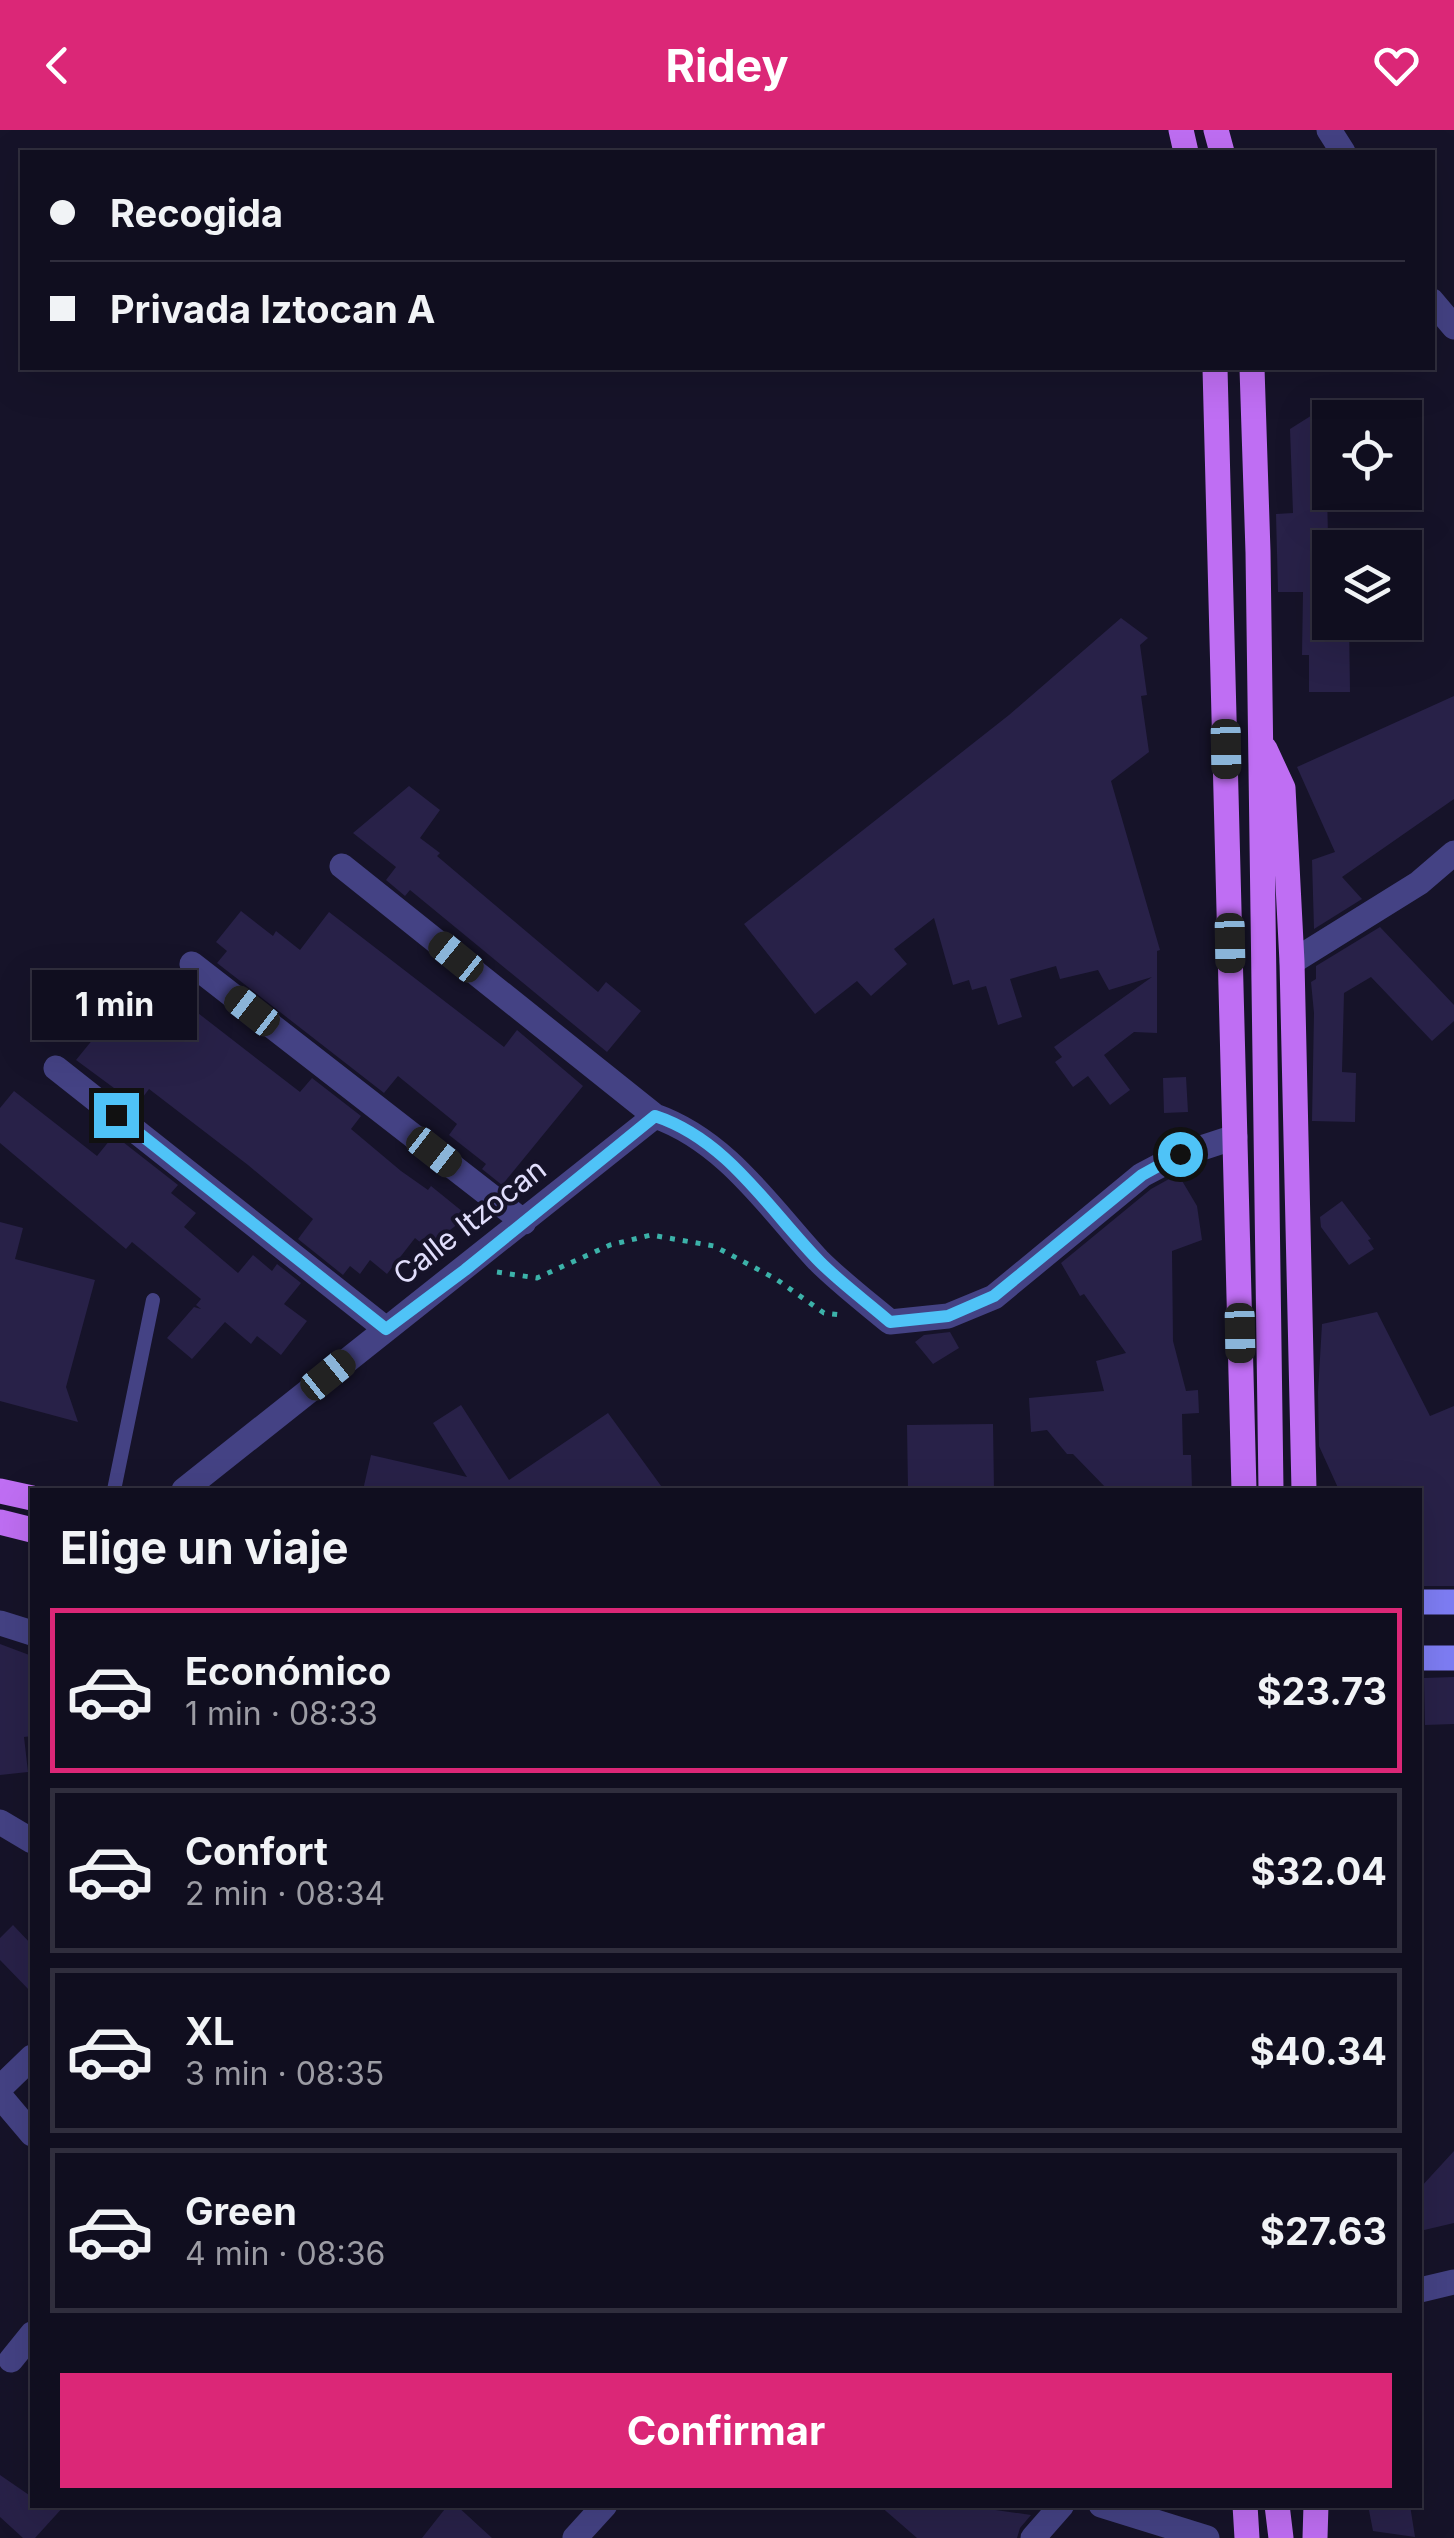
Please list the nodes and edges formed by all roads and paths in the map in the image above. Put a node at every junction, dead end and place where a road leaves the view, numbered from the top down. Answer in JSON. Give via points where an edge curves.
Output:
{"nodes":[{"id":1,"x":1435,"y":305,"type":"edge"},
{"id":2,"x":1454,"y":327,"type":"edge"},
{"id":3,"x":1215,"y":370,"type":"edge"},
{"id":4,"x":1252,"y":370,"type":"edge"},
{"id":5,"x":1258,"y":552,"type":"junction"},
{"id":6,"x":1222,"y":555,"type":"junction"},
{"id":7,"x":1260,"y":740,"type":"junction"},
{"id":8,"x":1454,"y":853,"type":"edge"},
{"id":9,"x":342,"y":866,"type":"dead end"},
{"id":10,"x":1292,"y":962,"type":"junction"},
{"id":11,"x":192,"y":964,"type":"dead end"},
{"id":12,"x":56,"y":1068,"type":"dead end"},
{"id":13,"x":655,"y":1116,"type":"junction"},
{"id":14,"x":1235,"y":1137,"type":"junction"},
{"id":15,"x":524,"y":1222,"type":"junction"},
{"id":16,"x":465,"y":1270,"type":"junction"},
{"id":17,"x":153,"y":1300,"type":"dead end"},
{"id":18,"x":890,"y":1322,"type":"junction"},
{"id":19,"x":386,"y":1329,"type":"junction"},
{"id":20,"x":114,"y":1488,"type":"edge"},
{"id":21,"x":187,"y":1488,"type":"edge"},
{"id":22,"x":1244,"y":1488,"type":"edge"},
{"id":23,"x":1271,"y":1488,"type":"edge"},
{"id":24,"x":1304,"y":1488,"type":"edge"},
{"id":25,"x":0,"y":1491,"type":"edge"},
{"id":26,"x":30,"y":1498,"type":"edge"},
{"id":27,"x":0,"y":1522,"type":"edge"},
{"id":28,"x":30,"y":1530,"type":"edge"},
{"id":29,"x":1422,"y":1602,"type":"edge"},
{"id":30,"x":1454,"y":1602,"type":"edge"},
{"id":31,"x":0,"y":1623,"type":"edge"},
{"id":32,"x":30,"y":1632,"type":"edge"},
{"id":33,"x":1422,"y":1658,"type":"edge"},
{"id":34,"x":1454,"y":1658,"type":"edge"},
{"id":35,"x":0,"y":1822,"type":"edge"},
{"id":36,"x":30,"y":1841,"type":"edge"},
{"id":37,"x":30,"y":2059,"type":"edge"},
{"id":38,"x":0,"y":2088,"type":"edge"},
{"id":39,"x":0,"y":2096,"type":"edge"},
{"id":40,"x":30,"y":2132,"type":"edge"},
{"id":41,"x":1454,"y":2282,"type":"edge"},
{"id":42,"x":1422,"y":2290,"type":"edge"},
{"id":43,"x":30,"y":2337,"type":"edge"},
{"id":44,"x":15,"y":2360,"type":"edge"},
{"id":45,"x":603,"y":2508,"type":"edge"},
{"id":46,"x":1059,"y":2508,"type":"edge"},
{"id":47,"x":1111,"y":2508,"type":"edge"},
{"id":48,"x":1244,"y":2508,"type":"edge"},
{"id":49,"x":1277,"y":2508,"type":"edge"},
{"id":50,"x":1316,"y":2508,"type":"edge"},
{"id":51,"x":575,"y":2538,"type":"edge"},
{"id":52,"x":1033,"y":2538,"type":"edge"},
{"id":53,"x":1207,"y":2538,"type":"edge"},
{"id":54,"x":1247,"y":2538,"type":"edge"},
{"id":55,"x":1281,"y":2538,"type":"edge"},
{"id":56,"x":1315,"y":2538,"type":"edge"}],
"edges":[{"from":1,"to":2,"type":"street"},
{"from":3,"to":6,"type":"main road"},
{"from":4,"to":5,"type":"main road"},
{"from":5,"to":6,"type":"main road"},
{"from":5,"to":7,"type":"main road"},
{"from":6,"to":14,"type":"main road"},
{"from":7,"to":10,"type":"main road","via":[[1283,788]]},
{"from":7,"to":23,"type":"main road"},
{"from":8,"to":10,"type":"street","via":[[1419,883]]},
{"from":9,"to":13,"type":"street"},
{"from":10,"to":24,"type":"main road"},
{"from":11,"to":15,"type":"street"},
{"from":12,"to":19,"type":"street"},
{"from":13,"to":15,"type":"street","name":"Calle Itzocan"},
{"from":13,"to":18,"type":"street","via":[[680,1126],[744,1175],[820,1262]]},
{"from":14,"to":18,"type":"street","via":[[1180,1154],[1142,1175],[994,1296],[948,1316]]},
{"from":14,"to":22,"type":"main road"},
{"from":15,"to":16,"type":"street","name":"Calle Itzocan"},
{"from":16,"to":18,"type":"path","via":[[537,1278],[610,1245],[651,1236],[714,1246],[824,1313]]},
{"from":16,"to":19,"type":"street","name":"Calle Itzocan"},
{"from":17,"to":20,"type":"lane"},
{"from":19,"to":21,"type":"street","name":"Calle Itzocan"},
{"from":25,"to":26,"type":"main road"},
{"from":27,"to":28,"type":"main road"},
{"from":29,"to":30,"type":"main road"},
{"from":31,"to":32,"type":"street"},
{"from":33,"to":34,"type":"main road"},
{"from":35,"to":36,"type":"street"},
{"from":37,"to":38,"type":"street"},
{"from":39,"to":40,"type":"street"},
{"from":41,"to":42,"type":"street"},
{"from":43,"to":44,"type":"street"},
{"from":45,"to":51,"type":"street"},
{"from":46,"to":52,"type":"street"},
{"from":47,"to":53,"type":"street"},
{"from":48,"to":54,"type":"main road"},
{"from":49,"to":55,"type":"main road"},
{"from":50,"to":56,"type":"main road"}]}
